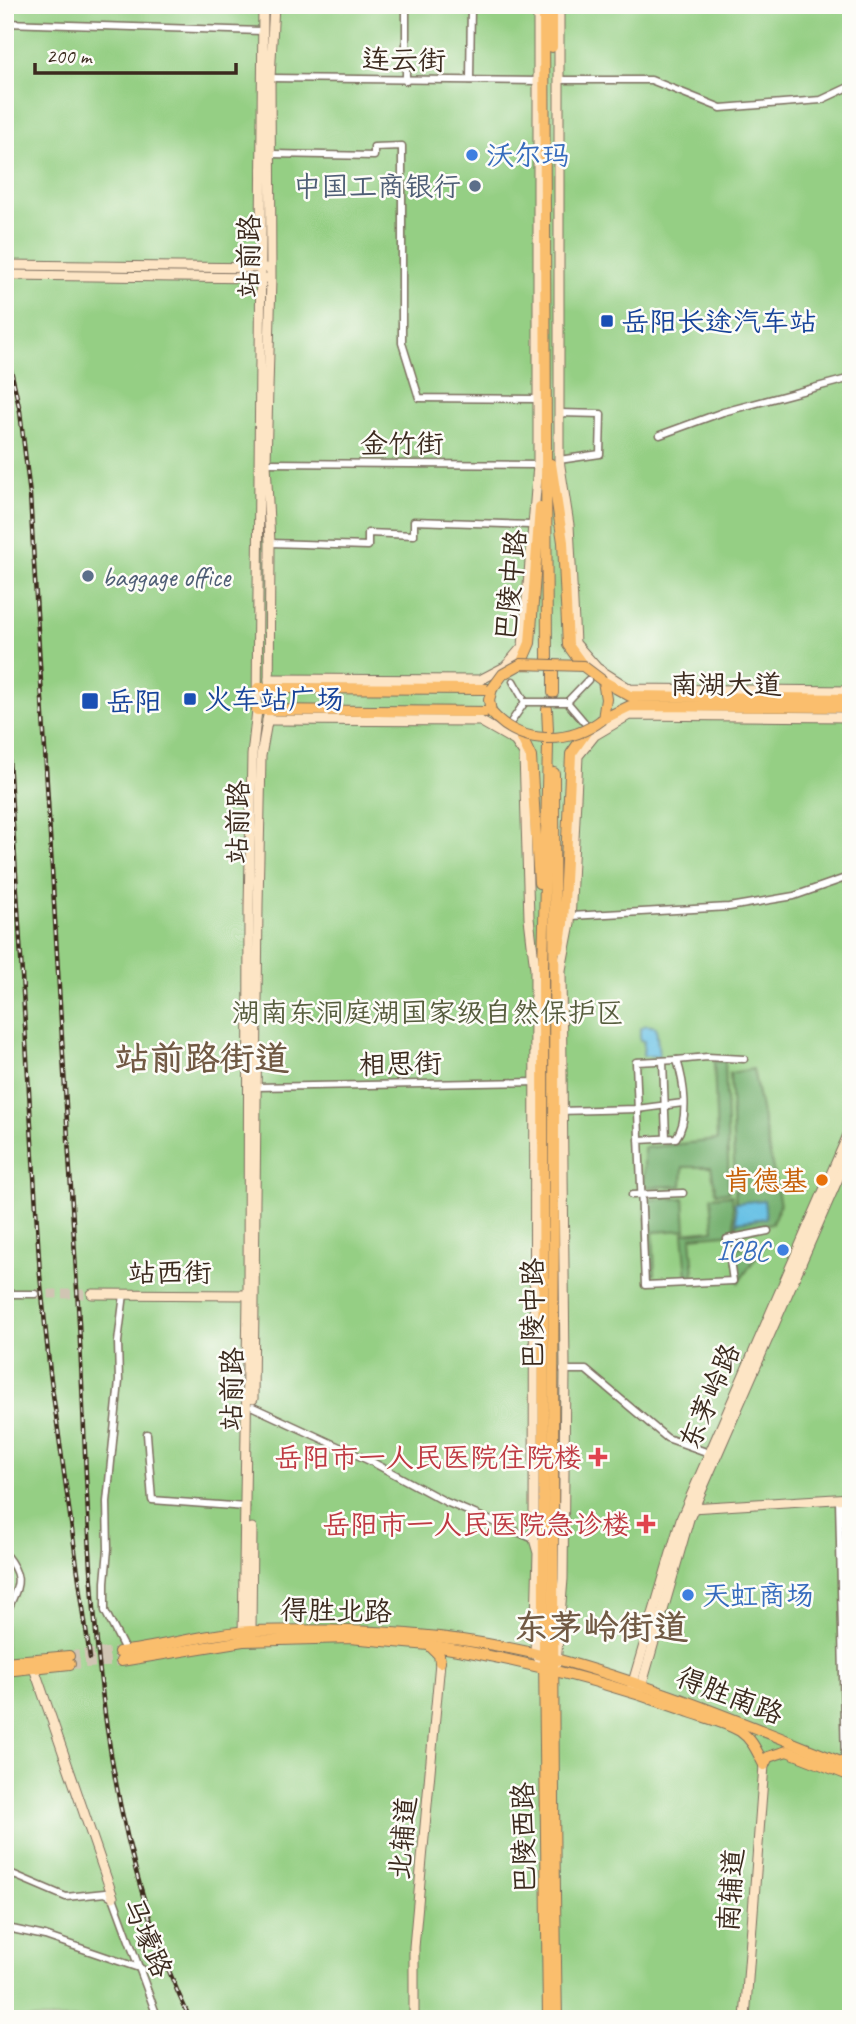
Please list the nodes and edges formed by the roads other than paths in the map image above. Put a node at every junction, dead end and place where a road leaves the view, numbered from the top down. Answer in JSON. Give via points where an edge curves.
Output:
{"nodes":[{"id":1,"x":263,"y":5,"type":"edge"},
{"id":2,"x":274,"y":5,"type":"edge"},
{"id":3,"x":406,"y":5,"type":"edge"},
{"id":4,"x":471,"y":5,"type":"edge"},
{"id":5,"x":538,"y":5,"type":"edge"},
{"id":6,"x":544,"y":5,"type":"edge"},
{"id":7,"x":552,"y":5,"type":"edge"},
{"id":8,"x":559,"y":5,"type":"edge"},
{"id":9,"x":5,"y":23,"type":"edge"},
{"id":10,"x":262,"y":31,"type":"junction"},
{"id":11,"x":270,"y":78,"type":"junction"},
{"id":12,"x":470,"y":80,"type":"junction"},
{"id":13,"x":560,"y":80,"type":"junction"},
{"id":14,"x":406,"y":81,"type":"junction"},
{"id":15,"x":538,"y":81,"type":"junction"},
{"id":16,"x":851,"y":86,"type":"edge"},
{"id":17,"x":272,"y":154,"type":"junction"},
{"id":18,"x":7,"y":270,"type":"edge"},
{"id":19,"x":265,"y":273,"type":"junction"},
{"id":20,"x":851,"y":379,"type":"edge"},
{"id":21,"x":537,"y":400,"type":"junction"},
{"id":22,"x":559,"y":413,"type":"junction"},
{"id":23,"x":660,"y":435,"type":"dead end"},
{"id":24,"x":266,"y":463,"type":"junction"},
{"id":25,"x":548,"y":463,"type":"junction"},
{"id":26,"x":530,"y":525,"type":"junction"},
{"id":27,"x":270,"y":543,"type":"junction"},
{"id":28,"x":550,"y":659,"type":"dead end"},
{"id":29,"x":521,"y":664,"type":"junction"},
{"id":30,"x":583,"y":666,"type":"junction"},
{"id":31,"x":550,"y":671,"type":"dead end"},
{"id":32,"x":588,"y":680,"type":"dead end"},
{"id":33,"x":513,"y":681,"type":"dead end"},
{"id":34,"x":603,"y":681,"type":"junction"},
{"id":35,"x":265,"y":685,"type":"junction"},
{"id":36,"x":492,"y":690,"type":"junction"},
{"id":37,"x":851,"y":691,"type":"edge"},
{"id":38,"x":550,"y":693,"type":"dead end"},
{"id":39,"x":851,"y":699,"type":"edge"},
{"id":40,"x":525,"y":702,"type":"junction"},
{"id":41,"x":567,"y":702,"type":"junction"},
{"id":42,"x":788,"y":702,"type":"junction"},
{"id":43,"x":851,"y":707,"type":"edge"},
{"id":44,"x":257,"y":710,"type":"junction"},
{"id":45,"x":550,"y":710,"type":"dead end"},
{"id":46,"x":491,"y":712,"type":"junction"},
{"id":47,"x":268,"y":715,"type":"junction"},
{"id":48,"x":851,"y":717,"type":"edge"},
{"id":49,"x":603,"y":719,"type":"junction"},
{"id":50,"x":511,"y":722,"type":"dead end"},
{"id":51,"x":586,"y":727,"type":"junction"},
{"id":52,"x":550,"y":731,"type":"dead end"},
{"id":53,"x":521,"y":736,"type":"junction"},
{"id":54,"x":851,"y":876,"type":"edge"},
{"id":55,"x":570,"y":916,"type":"junction"},
{"id":56,"x":555,"y":969,"type":"junction"},
{"id":57,"x":543,"y":970,"type":"junction"},
{"id":58,"x":744,"y":1059,"type":"dead end"},
{"id":59,"x":677,"y":1060,"type":"junction"},
{"id":60,"x":663,"y":1061,"type":"junction"},
{"id":61,"x":539,"y":1082,"type":"junction"},
{"id":62,"x":257,"y":1087,"type":"junction"},
{"id":63,"x":683,"y":1103,"type":"junction"},
{"id":64,"x":665,"y":1106,"type":"junction"},
{"id":65,"x":637,"y":1109,"type":"junction"},
{"id":66,"x":559,"y":1111,"type":"junction"},
{"id":67,"x":851,"y":1128,"type":"edge"},
{"id":68,"x":666,"y":1138,"type":"junction"},
{"id":69,"x":639,"y":1140,"type":"junction"},
{"id":70,"x":851,"y":1149,"type":"edge"},
{"id":71,"x":682,"y":1193,"type":"dead end"},
{"id":72,"x":641,"y":1194,"type":"junction"},
{"id":73,"x":632,"y":1195,"type":"dead end"},
{"id":74,"x":544,"y":1214,"type":"junction"},
{"id":75,"x":768,"y":1231,"type":"dead end"},
{"id":76,"x":535,"y":1232,"type":"junction"},
{"id":77,"x":544,"y":1274,"type":"junction"},
{"id":78,"x":535,"y":1284,"type":"junction"},
{"id":79,"x":5,"y":1294,"type":"edge"},
{"id":80,"x":35,"y":1294,"type":"tunnel mouth"},
{"id":81,"x":92,"y":1294,"type":"tunnel mouth"},
{"id":82,"x":124,"y":1294,"type":"junction"},
{"id":83,"x":248,"y":1295,"type":"junction"},
{"id":84,"x":560,"y":1371,"type":"junction"},
{"id":85,"x":253,"y":1407,"type":"junction"},
{"id":86,"x":147,"y":1434,"type":"dead end"},
{"id":87,"x":709,"y":1453,"type":"junction"},
{"id":88,"x":851,"y":1498,"type":"edge"},
{"id":89,"x":839,"y":1499,"type":"junction"},
{"id":90,"x":246,"y":1507,"type":"junction"},
{"id":91,"x":690,"y":1508,"type":"junction"},
{"id":92,"x":534,"y":1539,"type":"junction"},
{"id":93,"x":5,"y":1553,"type":"edge"},
{"id":94,"x":5,"y":1618,"type":"edge"},
{"id":95,"x":536,"y":1627,"type":"junction"},
{"id":96,"x":418,"y":1635,"type":"junction"},
{"id":97,"x":247,"y":1636,"type":"junction"},
{"id":98,"x":471,"y":1642,"type":"junction"},
{"id":99,"x":429,"y":1645,"type":"junction"},
{"id":100,"x":456,"y":1649,"type":"junction"},
{"id":101,"x":517,"y":1650,"type":"junction"},
{"id":102,"x":122,"y":1655,"type":"joint"},
{"id":103,"x":548,"y":1661,"type":"junction"},
{"id":104,"x":5,"y":1662,"type":"edge"},
{"id":105,"x":440,"y":1662,"type":"junction"},
{"id":106,"x":34,"y":1668,"type":"junction"},
{"id":107,"x":5,"y":1671,"type":"edge"},
{"id":108,"x":636,"y":1688,"type":"junction"},
{"id":109,"x":848,"y":1765,"type":"edge"},
{"id":110,"x":764,"y":1766,"type":"junction"},
{"id":111,"x":851,"y":1776,"type":"edge"},
{"id":112,"x":5,"y":1871,"type":"edge"},
{"id":113,"x":113,"y":1897,"type":"junction"},
{"id":114,"x":12,"y":1929,"type":"dead end"},
{"id":115,"x":142,"y":1969,"type":"junction"},
{"id":116,"x":10,"y":2011,"type":"dead end"},
{"id":117,"x":44,"y":2019,"type":"edge"},
{"id":118,"x":158,"y":2019,"type":"edge"},
{"id":119,"x":414,"y":2019,"type":"edge"},
{"id":120,"x":548,"y":2019,"type":"edge"},
{"id":121,"x":557,"y":2019,"type":"edge"},
{"id":122,"x":745,"y":2019,"type":"edge"}],
"edges":[{"from":1,"to":10,"type":"main road","name":"站前路"},
{"from":2,"to":11,"type":"main road","name":"站前路"},
{"from":3,"to":14,"type":"street"},
{"from":4,"to":12,"type":"street"},
{"from":5,"to":15,"type":"main road"},
{"from":6,"to":25,"type":"main road","name":"巴陵中路"},
{"from":7,"to":25,"type":"main road","name":"巴陵中路"},
{"from":8,"to":13,"type":"main road"},
{"from":9,"to":10,"type":"street"},
{"from":10,"to":19,"type":"main road","name":"站前路"},
{"from":11,"to":14,"type":"street","name":"连云街"},
{"from":11,"to":17,"type":"main road","name":"站前路"},
{"from":12,"to":14,"type":"street","name":"连云街"},
{"from":12,"to":15,"type":"street","name":"连云街"},
{"from":13,"to":16,"type":"street","via":[[651,80],[720,107],[821,100]]},
{"from":13,"to":22,"type":"main road"},
{"from":15,"to":21,"type":"main road"},
{"from":17,"to":19,"type":"main road","name":"站前路"},
{"from":17,"to":21,"type":"street","via":[[374,156],[374,147],[402,146],[402,343],[419,398]]},
{"from":18,"to":19,"type":"main road"},
{"from":19,"to":24,"type":"main road","name":"站前路"},
{"from":19,"to":35,"type":"main road","name":"站前路"},
{"from":20,"to":23,"type":"street","via":[[723,412]]},
{"from":21,"to":25,"type":"main road"},
{"from":22,"to":25,"type":"main road"},
{"from":22,"to":25,"type":"street","name":"金竹街","via":[[601,414],[600,454]]},
{"from":24,"to":25,"type":"street","name":"金竹街"},
{"from":24,"to":27,"type":"main road","name":"站前路"},
{"from":25,"to":26,"type":"main road"},
{"from":25,"to":28,"type":"main road","name":"巴陵中路"},
{"from":25,"to":29,"type":"main road","name":"巴陵中路","via":[[536,544],[530,643]]},
{"from":25,"to":30,"type":"main road","name":"巴陵中路","via":[[563,542],[569,645]]},
{"from":25,"to":37,"type":"main road","via":[[569,525],[575,643],[583,656],[612,680],[630,689]]},
{"from":26,"to":27,"type":"street","via":[[414,521],[414,536],[368,533],[368,546]]},
{"from":26,"to":35,"type":"main road","via":[[523,646],[494,675],[480,680]]},
{"from":27,"to":35,"type":"main road","name":"站前路"},
{"from":29,"to":30,"type":"main road","bridge":true},
{"from":29,"to":36,"type":"main road","name":"巴陵中路","bridge":true,"via":[[503,674]]},
{"from":30,"to":34,"type":"main road","name":"巴陵中路","bridge":true},
{"from":31,"to":38,"type":"main road","name":"巴陵中路"},
{"from":32,"to":41,"type":"street"},
{"from":33,"to":40,"type":"street"},
{"from":34,"to":42,"type":"main road","name":"巴陵中路","via":[[630,696]]},
{"from":34,"to":49,"type":"main road"},
{"from":35,"to":36,"type":"main road"},
{"from":35,"to":44,"type":"main road","name":"站前路"},
{"from":35,"to":47,"type":"main road","name":"站前路"},
{"from":36,"to":46,"type":"main road"},
{"from":39,"to":42,"type":"main road","name":"南湖大道"},
{"from":40,"to":41,"type":"street","bridge":true},
{"from":40,"to":50,"type":"street"},
{"from":41,"to":51,"type":"street"},
{"from":42,"to":43,"type":"main road","name":"南湖大道"},
{"from":42,"to":49,"type":"main road","name":"南湖大道","via":[[629,706]]},
{"from":44,"to":47,"type":"main road"},
{"from":44,"to":83,"type":"main road","name":"站前路","via":[[249,907]]},
{"from":45,"to":52,"type":"main road"},
{"from":46,"to":47,"type":"main road"},
{"from":46,"to":53,"type":"main road","bridge":true},
{"from":47,"to":61,"type":"main road","via":[[481,721],[521,748]]},
{"from":47,"to":62,"type":"main road","name":"站前路","via":[[261,756]]},
{"from":48,"to":55,"type":"main road","via":[[629,715],[595,736],[578,756]]},
{"from":49,"to":51,"type":"main road","name":"巴陵中路","bridge":true},
{"from":51,"to":53,"type":"main road","bridge":true,"via":[[560,737]]},
{"from":51,"to":56,"type":"main road","name":"巴陵中路","via":[[571,754],[564,924]]},
{"from":53,"to":57,"type":"main road","name":"巴陵中路","via":[[531,757]]},
{"from":54,"to":55,"type":"street","via":[[794,896],[730,907]]},
{"from":55,"to":66,"type":"main road","via":[[561,970]]},
{"from":56,"to":57,"type":"main road","name":"巴陵中路","via":[[551,744]]},
{"from":56,"to":66,"type":"main road","name":"巴陵中路"},
{"from":57,"to":61,"type":"main road","name":"巴陵中路"},
{"from":58,"to":59,"type":"street"},
{"from":59,"to":60,"type":"street"},
{"from":59,"to":63,"type":"street"},
{"from":60,"to":64,"type":"street"},
{"from":60,"to":65,"type":"street","via":[[636,1062]]},
{"from":61,"to":62,"type":"street","name":"相思街"},
{"from":61,"to":74,"type":"main road","name":"巴陵中路"},
{"from":61,"to":76,"type":"main road"},
{"from":62,"to":85,"type":"main road","name":"站前路"},
{"from":63,"to":64,"type":"street"},
{"from":63,"to":68,"type":"street","via":[[683,1127],[676,1138]]},
{"from":64,"to":65,"type":"street"},
{"from":64,"to":68,"type":"street"},
{"from":65,"to":66,"type":"street"},
{"from":65,"to":69,"type":"street"},
{"from":66,"to":84,"type":"main road","name":"巴陵中路"},
{"from":67,"to":87,"type":"main road","name":"东茅岭路"},
{"from":68,"to":69,"type":"street"},
{"from":69,"to":72,"type":"street"},
{"from":70,"to":91,"type":"main road","name":"东茅岭路"},
{"from":71,"to":72,"type":"street"},
{"from":72,"to":73,"type":"street"},
{"from":72,"to":75,"type":"street","via":[[645,1285],[733,1281],[727,1238]]},
{"from":74,"to":76,"type":"main road"},
{"from":74,"to":77,"type":"main road","name":"巴陵中路"},
{"from":76,"to":78,"type":"main road"},
{"from":77,"to":78,"type":"main road"},
{"from":77,"to":103,"type":"main road","name":"巴陵中路"},
{"from":78,"to":92,"type":"main road"},
{"from":79,"to":80,"type":"street"},
{"from":81,"to":82,"type":"main road","name":"站西街"},
{"from":82,"to":83,"type":"main road","name":"站西街"},
{"from":82,"to":102,"type":"street","via":[[104,1582],[105,1611]]},
{"from":83,"to":90,"type":"main road","name":"站前路"},
{"from":84,"to":87,"type":"street","via":[[586,1370],[667,1438]]},
{"from":84,"to":103,"type":"main road","name":"巴陵中路"},
{"from":85,"to":92,"type":"street","via":[[446,1502]]},
{"from":85,"to":97,"type":"main road","name":"站前路"},
{"from":86,"to":90,"type":"street","via":[[152,1500]]},
{"from":87,"to":91,"type":"main road","name":"东茅岭路"},
{"from":88,"to":89,"type":"main road"},
{"from":89,"to":91,"type":"main road"},
{"from":89,"to":109,"type":"street"},
{"from":90,"to":97,"type":"main road","name":"站前路"},
{"from":91,"to":108,"type":"main road","name":"东茅岭路"},
{"from":92,"to":95,"type":"main road","via":[[538,1553]]},
{"from":93,"to":94,"type":"street","via":[[20,1580]]},
{"from":95,"to":101,"type":"main road","via":[[531,1642]]},
{"from":95,"to":103,"type":"main road"},
{"from":96,"to":97,"type":"main road","name":"得胜北路","via":[[349,1630]]},
{"from":96,"to":98,"type":"main road","name":"得胜北路"},
{"from":96,"to":99,"type":"main road"},
{"from":97,"to":99,"type":"main road","name":"得胜南路"},
{"from":97,"to":102,"type":"main road"},
{"from":98,"to":100,"type":"main road"},
{"from":98,"to":101,"type":"main road","name":"得胜北路"},
{"from":99,"to":100,"type":"main road","name":"得胜南路"},
{"from":99,"to":105,"type":"main road","via":[[439,1654]]},
{"from":100,"to":103,"type":"main road","name":"得胜南路"},
{"from":100,"to":105,"type":"main road"},
{"from":101,"to":103,"type":"main road","name":"得胜北路"},
{"from":103,"to":108,"type":"main road","name":"得胜南路"},
{"from":103,"to":120,"type":"main road","name":"巴陵西路"},
{"from":103,"to":121,"type":"main road","name":"巴陵西路"},
{"from":104,"to":106,"type":"main road","via":[[70,1660]]},
{"from":105,"to":119,"type":"main road","name":"北辅道","via":[[414,1947]]},
{"from":106,"to":107,"type":"main road"},
{"from":106,"to":113,"type":"main road"},
{"from":108,"to":109,"type":"main road","name":"得胜南路"},
{"from":108,"to":110,"type":"main road","name":"得胜南路","via":[[739,1730],[752,1741]]},
{"from":110,"to":111,"type":"main road","via":[[768,1757],[787,1751]]},
{"from":110,"to":122,"type":"main road","name":"南辅道"},
{"from":112,"to":113,"type":"street","name":"马壕路","via":[[66,1897],[105,1893]]},
{"from":113,"to":115,"type":"street","name":"马壕路"},
{"from":114,"to":115,"type":"street"},
{"from":115,"to":118,"type":"street","name":"马壕路"},
{"from":116,"to":117,"type":"street"}]}
